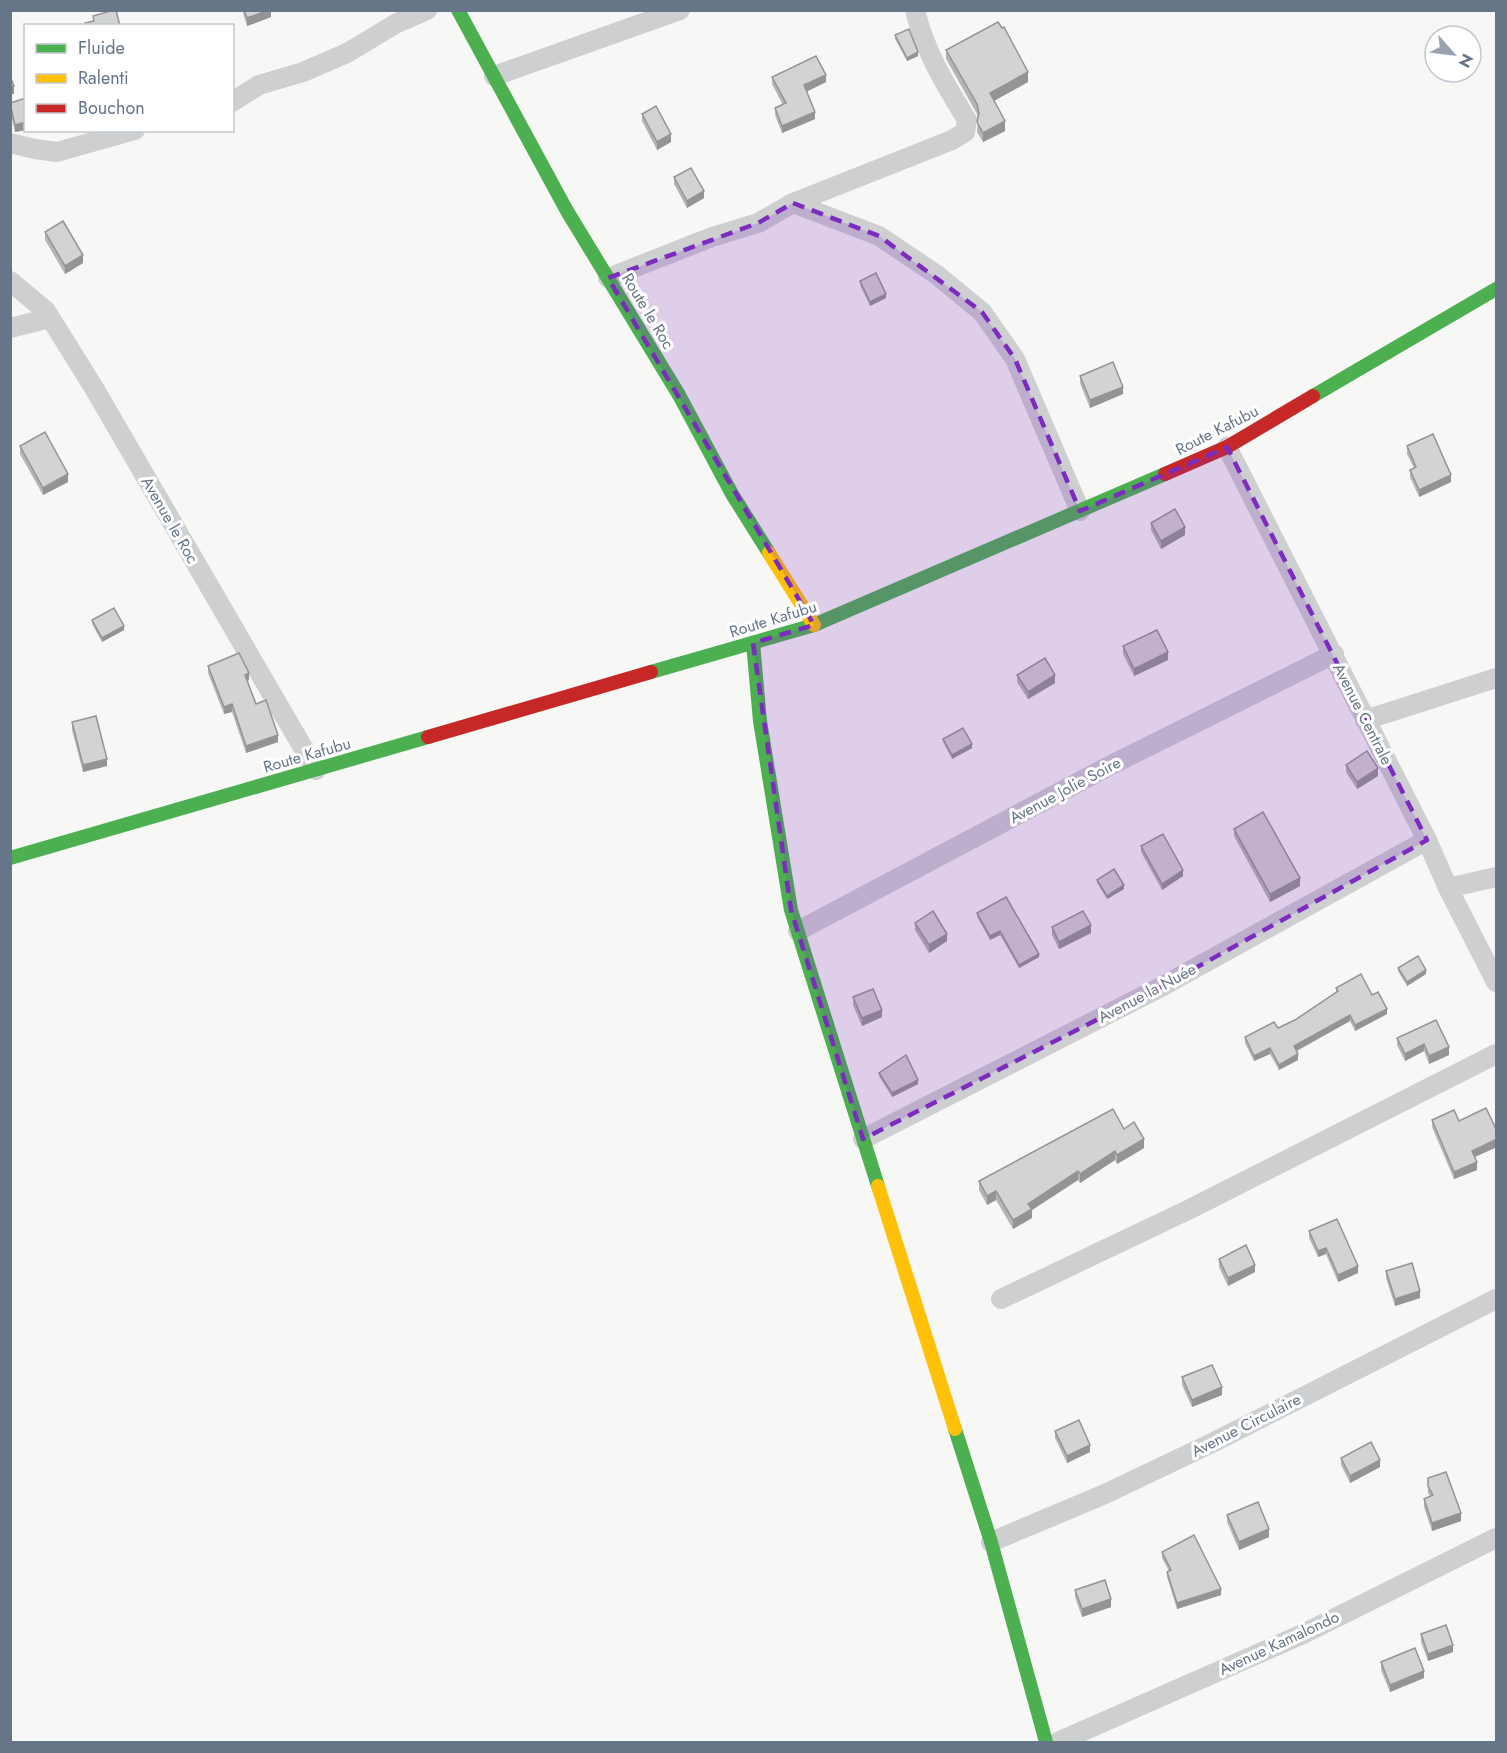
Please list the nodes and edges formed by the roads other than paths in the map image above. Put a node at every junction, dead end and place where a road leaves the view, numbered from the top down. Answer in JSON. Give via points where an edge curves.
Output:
{"nodes":[{"id":1,"x":427,"y":10,"type":"edge"},
{"id":2,"x":458,"y":10,"type":"edge"},
{"id":3,"x":680,"y":10,"type":"edge"},
{"id":4,"x":915,"y":10,"type":"edge"},
{"id":5,"x":494,"y":76,"type":"junction"},
{"id":6,"x":234,"y":101,"type":"edge"},
{"id":7,"x":128,"y":132,"type":"edge"},
{"id":8,"x":10,"y":143,"type":"edge"},
{"id":9,"x":793,"y":203,"type":"junction"},
{"id":10,"x":608,"y":278,"type":"junction"},
{"id":11,"x":10,"y":281,"type":"edge"},
{"id":12,"x":1497,"y":289,"type":"edge"},
{"id":13,"x":50,"y":318,"type":"junction"},
{"id":14,"x":10,"y":328,"type":"edge"},
{"id":15,"x":1227,"y":447,"type":"junction"},
{"id":16,"x":1080,"y":511,"type":"junction"},
{"id":17,"x":814,"y":626,"type":"junction"},
{"id":18,"x":753,"y":643,"type":"junction"},
{"id":19,"x":1334,"y":654,"type":"junction"},
{"id":20,"x":1497,"y":678,"type":"edge"},
{"id":21,"x":1365,"y":720,"type":"junction"},
{"id":22,"x":316,"y":770,"type":"junction"},
{"id":23,"x":1427,"y":840,"type":"junction"},
{"id":24,"x":10,"y":858,"type":"edge"},
{"id":25,"x":1497,"y":877,"type":"edge"},
{"id":26,"x":1448,"y":888,"type":"junction"},
{"id":27,"x":798,"y":931,"type":"junction"},
{"id":28,"x":1497,"y":982,"type":"edge"},
{"id":29,"x":1497,"y":1054,"type":"edge"},
{"id":30,"x":863,"y":1138,"type":"junction"},
{"id":31,"x":1001,"y":1299,"type":"dead end"},
{"id":32,"x":1497,"y":1299,"type":"edge"},
{"id":33,"x":1497,"y":1538,"type":"edge"},
{"id":34,"x":991,"y":1542,"type":"junction"},
{"id":35,"x":1046,"y":1743,"type":"edge"},
{"id":36,"x":1058,"y":1743,"type":"edge"}],
"edges":[{"from":1,"to":6,"type":"street","via":[[346,53],[259,85]]},
{"from":2,"to":5,"type":"street","name":"Route le Roc"},
{"from":3,"to":5,"type":"street"},
{"from":4,"to":9,"type":"street","via":[[921,36],[936,69],[967,120],[965,132]]},
{"from":5,"to":10,"type":"street","name":"Route le Roc"},
{"from":7,"to":8,"type":"street","via":[[57,152]]},
{"from":9,"to":10,"type":"street","via":[[758,223]]},
{"from":9,"to":16,"type":"street","via":[[879,236],[937,275],[982,312],[1015,359]]},
{"from":10,"to":17,"type":"street","name":"Route le Roc","via":[[679,395],[732,494]]},
{"from":11,"to":13,"type":"street","name":"Avenue le Roc"},
{"from":12,"to":15,"type":"street","name":"Route Kafubu"},
{"from":13,"to":14,"type":"street"},
{"from":13,"to":22,"type":"street","name":"Avenue le Roc"},
{"from":15,"to":16,"type":"street","name":"Route Kafubu"},
{"from":15,"to":19,"type":"street","name":"Avenue Centrale"},
{"from":16,"to":17,"type":"street","name":"Route Kafubu"},
{"from":17,"to":18,"type":"street","name":"Route Kafubu"},
{"from":18,"to":22,"type":"street","name":"Route Kafubu"},
{"from":18,"to":27,"type":"street","via":[[760,721],[791,910]]},
{"from":19,"to":21,"type":"street","name":"Avenue Centrale"},
{"from":19,"to":27,"type":"street","name":"Avenue Jolie Soire","via":[[1113,764]]},
{"from":20,"to":21,"type":"street"},
{"from":21,"to":23,"type":"street","name":"Avenue Centrale"},
{"from":22,"to":24,"type":"street","name":"Route Kafubu"},
{"from":23,"to":26,"type":"street","name":"Avenue Centrale"},
{"from":23,"to":30,"type":"street","name":"Avenue la Nuée","via":[[1161,987]]},
{"from":25,"to":26,"type":"street"},
{"from":26,"to":28,"type":"street","name":"Avenue Centrale"},
{"from":27,"to":30,"type":"street"},
{"from":29,"to":31,"type":"street","via":[[1190,1209]]},
{"from":30,"to":34,"type":"street"},
{"from":32,"to":34,"type":"street","name":"Avenue Circulaire","via":[[1216,1441]]},
{"from":33,"to":36,"type":"street","name":"Avenue Kamalondo","via":[[1305,1633]]},
{"from":34,"to":35,"type":"street"}]}
